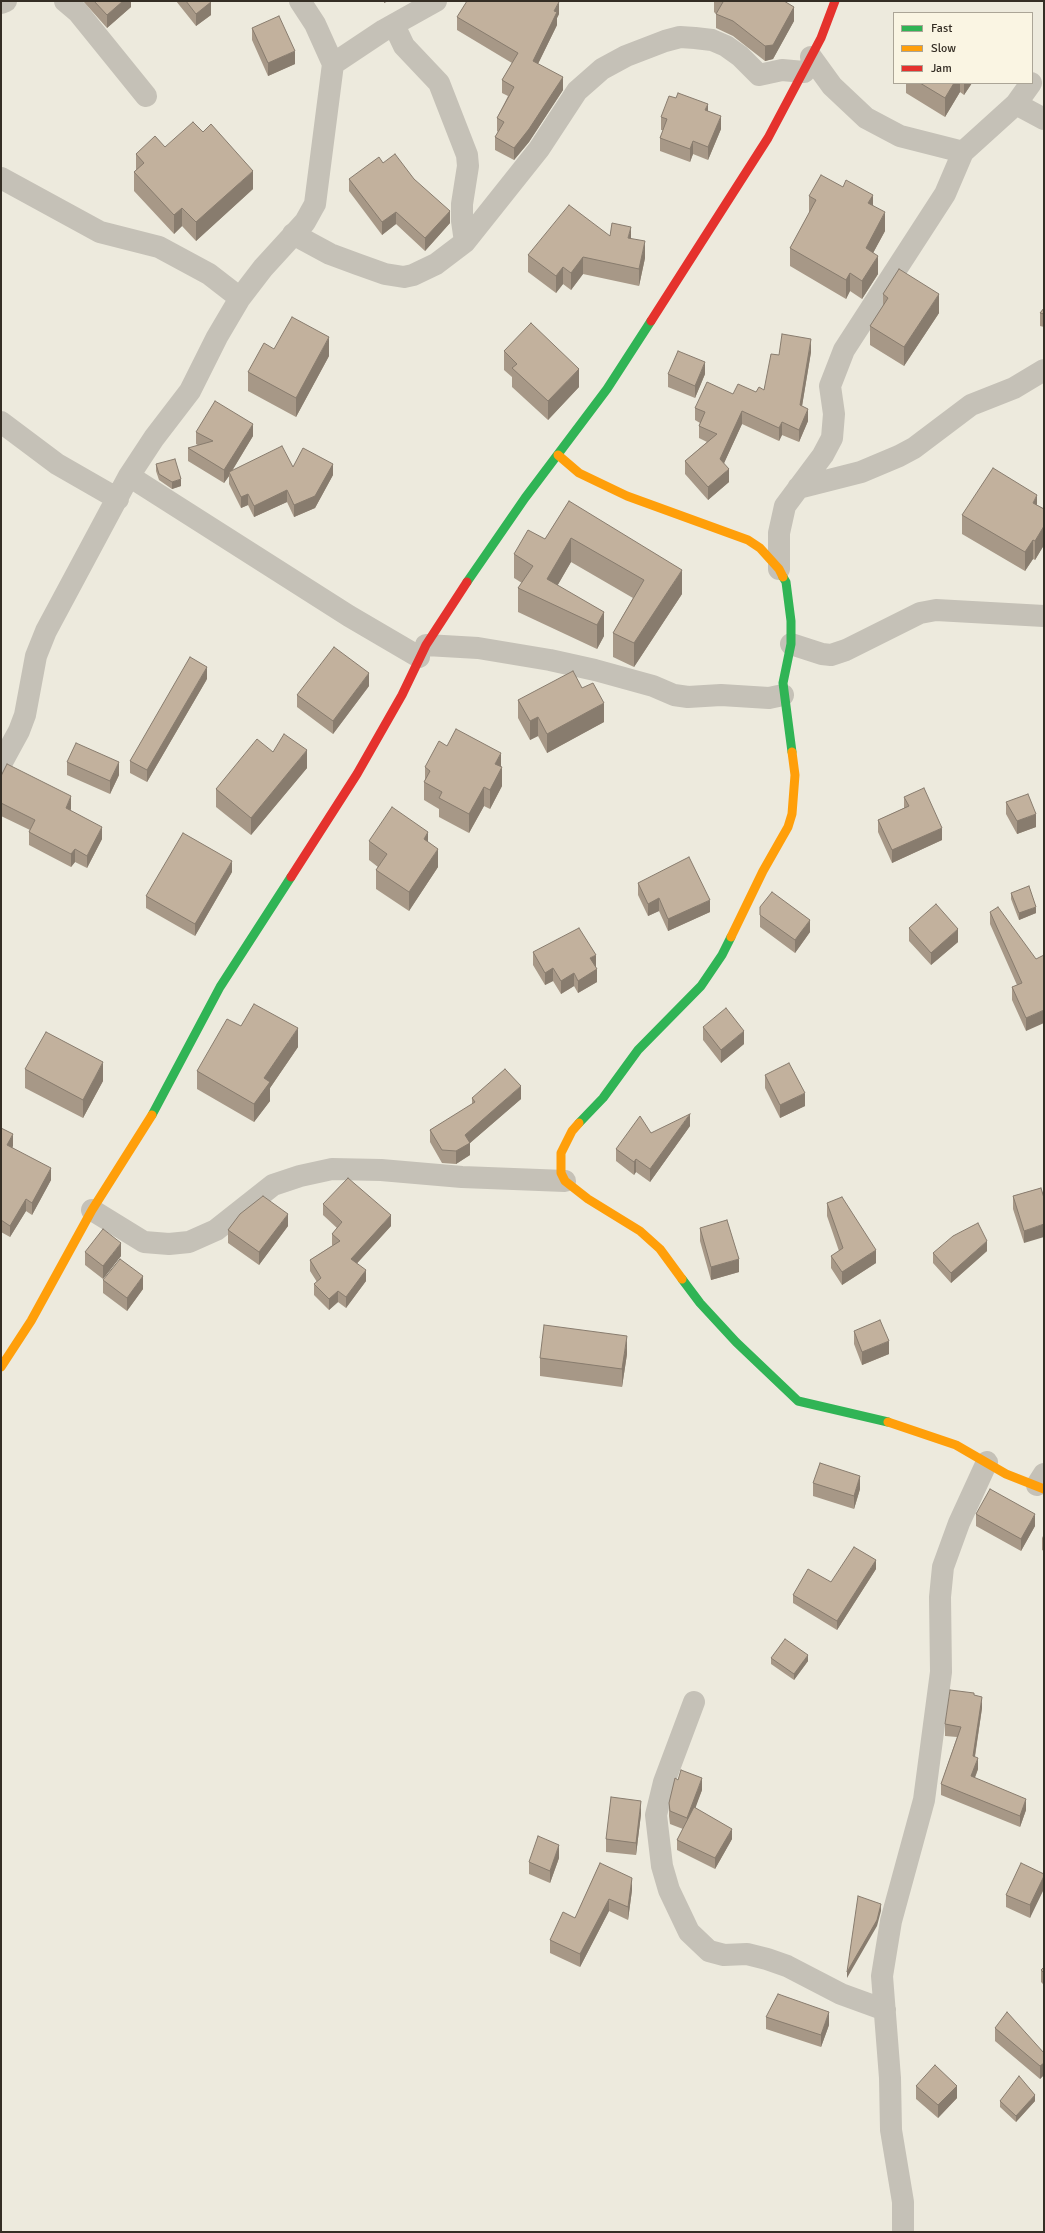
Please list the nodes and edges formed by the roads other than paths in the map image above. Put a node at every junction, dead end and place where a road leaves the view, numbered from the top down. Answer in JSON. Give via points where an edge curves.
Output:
{"nodes":[{"id":1,"x":6,"y":1,"type":"edge"},
{"id":2,"x":65,"y":1,"type":"edge"},
{"id":3,"x":300,"y":1,"type":"edge"},
{"id":4,"x":436,"y":1,"type":"edge"},
{"id":5,"x":835,"y":1,"type":"edge"},
{"id":6,"x":1,"y":3,"type":"edge"},
{"id":7,"x":394,"y":25,"type":"junction"},
{"id":8,"x":333,"y":64,"type":"junction"},
{"id":9,"x":807,"y":65,"type":"junction"},
{"id":10,"x":1044,"y":69,"type":"edge"},
{"id":11,"x":1033,"y":82,"type":"edge"},
{"id":12,"x":1031,"y":84,"type":"edge"},
{"id":13,"x":146,"y":96,"type":"dead end"},
{"id":14,"x":1016,"y":104,"type":"junction"},
{"id":15,"x":1044,"y":119,"type":"edge"},
{"id":16,"x":962,"y":152,"type":"junction"},
{"id":17,"x":1,"y":178,"type":"edge"},
{"id":18,"x":293,"y":234,"type":"junction"},
{"id":19,"x":465,"y":242,"type":"junction"},
{"id":20,"x":240,"y":298,"type":"junction"},
{"id":21,"x":1044,"y":370,"type":"edge"},
{"id":22,"x":1,"y":422,"type":"edge"},
{"id":23,"x":558,"y":455,"type":"junction"},
{"id":24,"x":130,"y":476,"type":"junction"},
{"id":25,"x":798,"y":488,"type":"junction"},
{"id":26,"x":118,"y":499,"type":"junction"},
{"id":27,"x":779,"y":570,"type":"junction"},
{"id":28,"x":1044,"y":616,"type":"edge"},
{"id":29,"x":791,"y":644,"type":"junction"},
{"id":30,"x":423,"y":651,"type":"junction"},
{"id":31,"x":783,"y":695,"type":"junction"},
{"id":32,"x":1,"y":764,"type":"edge"},
{"id":33,"x":565,"y":1181,"type":"junction"},
{"id":34,"x":92,"y":1210,"type":"junction"},
{"id":35,"x":1,"y":1367,"type":"edge"},
{"id":36,"x":987,"y":1462,"type":"junction"},
{"id":37,"x":1042,"y":1483,"type":"edge"},
{"id":38,"x":694,"y":1702,"type":"dead end"},
{"id":39,"x":885,"y":2010,"type":"junction"},
{"id":40,"x":903,"y":2232,"type":"edge"}],
"edges":[{"from":1,"to":6,"type":"street"},
{"from":2,"to":13,"type":"street","via":[[78,12]]},
{"from":3,"to":8,"type":"street","via":[[315,24]]},
{"from":4,"to":7,"type":"street"},
{"from":5,"to":9,"type":"street"},
{"from":7,"to":8,"type":"street"},
{"from":7,"to":19,"type":"street","via":[[404,46],[439,83],[467,154],[468,166],[462,204]]},
{"from":8,"to":18,"type":"street","via":[[315,204],[305,222]]},
{"from":9,"to":16,"type":"street","via":[[866,118],[900,136]]},
{"from":9,"to":19,"type":"street","via":[[759,75],[726,46],[712,40],[680,37],[626,56],[598,72],[577,91],[539,149]]},
{"from":9,"to":23,"type":"street","via":[[768,138],[691,261],[608,389]]},
{"from":10,"to":11,"type":"street"},
{"from":12,"to":14,"type":"street"},
{"from":14,"to":15,"type":"street"},
{"from":14,"to":16,"type":"street"},
{"from":16,"to":25,"type":"street","via":[[942,200],[844,350],[830,386],[834,414],[832,438],[823,455]]},
{"from":17,"to":20,"type":"street","via":[[100,232],[159,247],[209,274]]},
{"from":18,"to":19,"type":"street","via":[[330,254],[385,274],[404,277],[426,270]]},
{"from":18,"to":20,"type":"street"},
{"from":20,"to":24,"type":"street","via":[[190,391],[154,438]]},
{"from":21,"to":25,"type":"street","via":[[1014,388],[967,407],[914,448],[899,456],[861,472]]},
{"from":22,"to":26,"type":"street","via":[[57,464]]},
{"from":23,"to":27,"type":"street","via":[[579,473],[628,496],[748,540],[760,548]]},
{"from":23,"to":30,"type":"street","via":[[516,510],[446,612]]},
{"from":24,"to":26,"type":"street"},
{"from":24,"to":30,"type":"street","via":[[349,616]]},
{"from":25,"to":27,"type":"street","via":[[782,514],[778,533]]},
{"from":26,"to":32,"type":"street","via":[[46,631],[36,656],[25,715]]},
{"from":27,"to":29,"type":"street","via":[[786,582]]},
{"from":28,"to":29,"type":"street","via":[[936,610],[920,613],[831,655]]},
{"from":29,"to":31,"type":"street","via":[[784,667]]},
{"from":30,"to":31,"type":"street","via":[[478,648],[550,660],[688,697],[721,695],[769,698]]},
{"from":30,"to":34,"type":"street","via":[[402,695],[357,774],[220,987],[146,1125]]},
{"from":31,"to":33,"type":"street","via":[[795,775],[792,814],[783,839],[709,975],[692,996],[638,1050],[603,1098],[567,1139],[559,1165]]},
{"from":33,"to":34,"type":"street","via":[[332,1169],[273,1185],[216,1230],[189,1242],[169,1244],[144,1242]]},
{"from":33,"to":36,"type":"street","via":[[588,1199],[640,1231],[660,1249],[700,1303],[793,1398],[803,1403],[899,1425],[956,1445]]},
{"from":34,"to":35,"type":"street","via":[[31,1321]]},
{"from":36,"to":37,"type":"street","via":[[1017,1479]]},
{"from":36,"to":39,"type":"street","via":[[943,1567],[940,1597],[941,1672],[924,1800],[914,1841],[903,1870],[886,1946],[882,1976]]},
{"from":38,"to":39,"type":"street","via":[[664,1782],[656,1815],[662,1866],[669,1890],[689,1932],[709,1951],[724,1955],[747,1954],[767,1959],[787,1966],[841,1994]]},
{"from":39,"to":40,"type":"street","via":[[892,2130],[902,2202]]}]}
